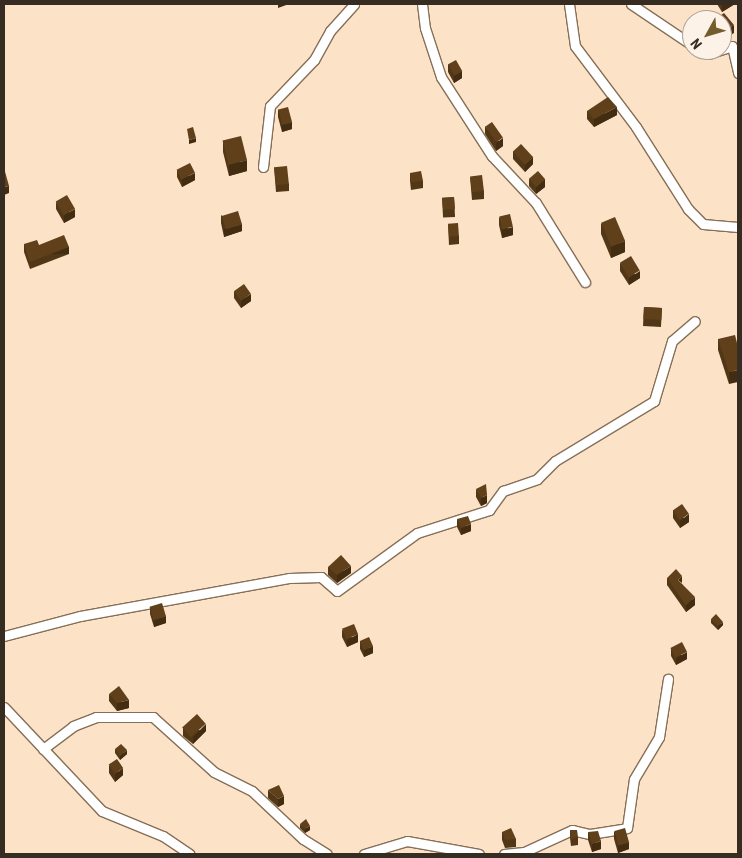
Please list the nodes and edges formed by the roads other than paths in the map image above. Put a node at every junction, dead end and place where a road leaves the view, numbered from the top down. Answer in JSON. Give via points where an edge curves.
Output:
{"nodes":[{"id":1,"x":354,"y":4,"type":"edge"},
{"id":2,"x":422,"y":4,"type":"edge"},
{"id":3,"x":570,"y":4,"type":"edge"},
{"id":4,"x":631,"y":4,"type":"edge"},
{"id":5,"x":682,"y":38,"type":"edge"},
{"id":6,"x":735,"y":43,"type":"edge"},
{"id":7,"x":738,"y":73,"type":"edge"},
{"id":8,"x":263,"y":167,"type":"dead end"},
{"id":9,"x":738,"y":227,"type":"edge"},
{"id":10,"x":585,"y":282,"type":"dead end"},
{"id":11,"x":695,"y":321,"type":"dead end"},
{"id":12,"x":4,"y":636,"type":"edge"},
{"id":13,"x":668,"y":679,"type":"dead end"},
{"id":14,"x":4,"y":707,"type":"edge"},
{"id":15,"x":43,"y":749,"type":"junction"},
{"id":16,"x":190,"y":854,"type":"edge"},
{"id":17,"x":327,"y":854,"type":"edge"},
{"id":18,"x":364,"y":854,"type":"edge"},
{"id":19,"x":479,"y":854,"type":"edge"},
{"id":20,"x":504,"y":854,"type":"edge"}],
"edges":[{"from":1,"to":8,"type":"street","via":[[330,31],[314,60],[270,106]]},
{"from":2,"to":10,"type":"street","via":[[424,28],[441,77],[492,156],[536,203]]},
{"from":3,"to":9,"type":"street","via":[[575,46],[636,127],[688,209],[702,224]]},
{"from":4,"to":5,"type":"street"},
{"from":6,"to":7,"type":"street"},
{"from":11,"to":12,"type":"street","via":[[672,341],[654,400],[555,461],[537,479],[503,491],[488,510],[417,533],[337,591],[321,577],[289,578],[80,616]]},
{"from":13,"to":20,"type":"street","via":[[659,737],[634,779],[627,828],[590,834],[572,830],[524,852]]},
{"from":14,"to":15,"type":"street"},
{"from":15,"to":16,"type":"street","via":[[102,812],[163,836]]},
{"from":15,"to":17,"type":"street","via":[[73,726],[96,717],[153,717],[214,772],[252,792],[303,839]]},
{"from":18,"to":19,"type":"street","via":[[407,841]]}]}
